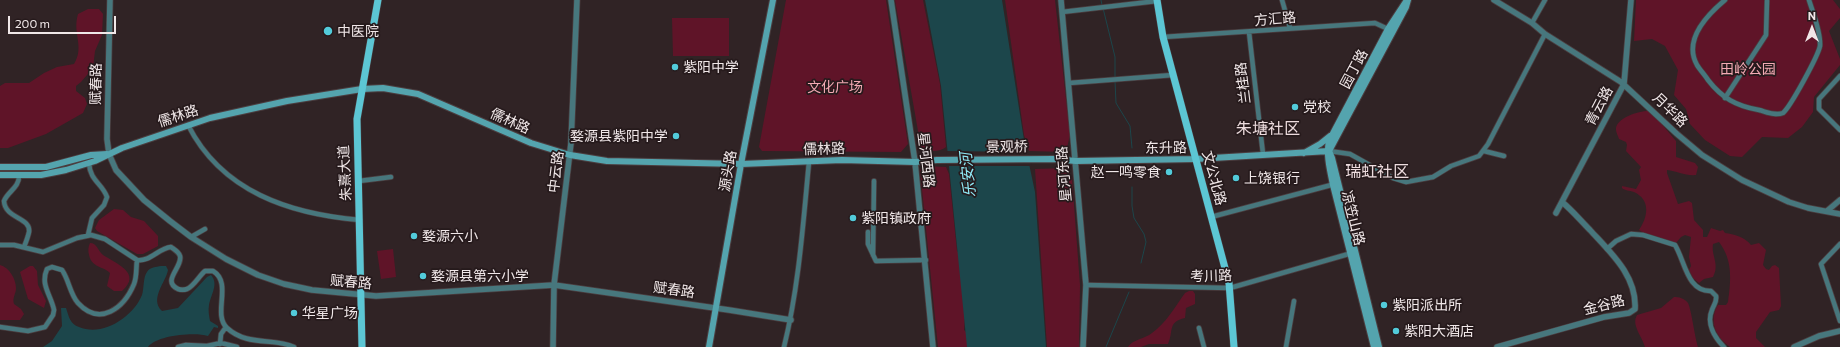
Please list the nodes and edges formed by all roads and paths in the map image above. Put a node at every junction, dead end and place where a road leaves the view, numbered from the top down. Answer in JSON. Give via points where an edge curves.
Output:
{"nodes":[{"id":1,"x":110,"y":0,"type":"edge"},
{"id":2,"x":378,"y":0,"type":"edge"},
{"id":3,"x":577,"y":0,"type":"edge"},
{"id":4,"x":772,"y":0,"type":"edge"},
{"id":5,"x":891,"y":0,"type":"edge"},
{"id":6,"x":1061,"y":0,"type":"edge"},
{"id":7,"x":1282,"y":0,"type":"edge"},
{"id":8,"x":1407,"y":0,"type":"edge"},
{"id":9,"x":1494,"y":0,"type":"edge"},
{"id":10,"x":1545,"y":0,"type":"edge"},
{"id":11,"x":1631,"y":0,"type":"edge"},
{"id":12,"x":1725,"y":0,"type":"edge"},
{"id":13,"x":1809,"y":0,"type":"edge"},
{"id":14,"x":1155,"y":1,"type":"edge"},
{"id":15,"x":1767,"y":1,"type":"edge"},
{"id":16,"x":1062,"y":12,"type":"junction"},
{"id":17,"x":1532,"y":23,"type":"junction"},
{"id":18,"x":1290,"y":28,"type":"junction"},
{"id":19,"x":1388,"y":29,"type":"junction"},
{"id":20,"x":1249,"y":32,"type":"junction"},
{"id":21,"x":1545,"y":34,"type":"junction"},
{"id":22,"x":1163,"y":37,"type":"junction"},
{"id":23,"x":1173,"y":75,"type":"junction"},
{"id":24,"x":1840,"y":76,"type":"edge"},
{"id":25,"x":1069,"y":82,"type":"junction"},
{"id":26,"x":1624,"y":84,"type":"junction"},
{"id":27,"x":362,"y":89,"type":"junction"},
{"id":28,"x":1725,"y":98,"type":"junction"},
{"id":29,"x":188,"y":125,"type":"junction"},
{"id":30,"x":1840,"y":130,"type":"edge"},
{"id":31,"x":1333,"y":134,"type":"junction"},
{"id":32,"x":1329,"y":151,"type":"junction"},
{"id":33,"x":1484,"y":151,"type":"junction"},
{"id":34,"x":1303,"y":153,"type":"junction"},
{"id":35,"x":109,"y":154,"type":"junction"},
{"id":36,"x":1263,"y":154,"type":"junction"},
{"id":37,"x":570,"y":155,"type":"junction"},
{"id":38,"x":1504,"y":156,"type":"dead end"},
{"id":39,"x":1196,"y":159,"type":"junction"},
{"id":40,"x":1076,"y":161,"type":"junction"},
{"id":41,"x":809,"y":162,"type":"junction"},
{"id":42,"x":915,"y":162,"type":"junction"},
{"id":43,"x":89,"y":163,"type":"junction"},
{"id":44,"x":741,"y":164,"type":"junction"},
{"id":45,"x":0,"y":168,"type":"edge"},
{"id":46,"x":0,"y":175,"type":"edge"},
{"id":47,"x":19,"y":176,"type":"junction"},
{"id":48,"x":391,"y":177,"type":"dead end"},
{"id":49,"x":359,"y":181,"type":"junction"},
{"id":50,"x":874,"y":181,"type":"dead end"},
{"id":51,"x":1336,"y":184,"type":"junction"},
{"id":52,"x":1840,"y":200,"type":"edge"},
{"id":53,"x":1562,"y":202,"type":"junction"},
{"id":54,"x":1827,"y":211,"type":"junction"},
{"id":55,"x":1556,"y":213,"type":"dead end"},
{"id":56,"x":1840,"y":214,"type":"edge"},
{"id":57,"x":1211,"y":217,"type":"junction"},
{"id":58,"x":360,"y":220,"type":"junction"},
{"id":59,"x":205,"y":229,"type":"dead end"},
{"id":60,"x":868,"y":232,"type":"dead end"},
{"id":61,"x":88,"y":235,"type":"junction"},
{"id":62,"x":191,"y":237,"type":"junction"},
{"id":63,"x":1840,"y":244,"type":"edge"},
{"id":64,"x":0,"y":245,"type":"edge"},
{"id":65,"x":24,"y":247,"type":"junction"},
{"id":66,"x":1607,"y":249,"type":"junction"},
{"id":67,"x":1352,"y":253,"type":"junction"},
{"id":68,"x":873,"y":257,"type":"junction"},
{"id":69,"x":137,"y":260,"type":"junction"},
{"id":70,"x":926,"y":260,"type":"junction"},
{"id":71,"x":554,"y":285,"type":"junction"},
{"id":72,"x":1086,"y":285,"type":"junction"},
{"id":73,"x":1230,"y":288,"type":"junction"},
{"id":74,"x":362,"y":296,"type":"junction"},
{"id":75,"x":1294,"y":301,"type":"dead end"},
{"id":76,"x":716,"y":308,"type":"junction"},
{"id":77,"x":791,"y":320,"type":"junction"},
{"id":78,"x":1840,"y":321,"type":"edge"},
{"id":79,"x":0,"y":327,"type":"edge"},
{"id":80,"x":226,"y":327,"type":"junction"},
{"id":81,"x":1199,"y":328,"type":"dead end"},
{"id":82,"x":1840,"y":331,"type":"edge"},
{"id":83,"x":220,"y":344,"type":"junction"},
{"id":84,"x":178,"y":347,"type":"edge"},
{"id":85,"x":236,"y":347,"type":"edge"},
{"id":86,"x":294,"y":347,"type":"edge"},
{"id":87,"x":362,"y":347,"type":"edge"},
{"id":88,"x":553,"y":347,"type":"edge"},
{"id":89,"x":709,"y":347,"type":"edge"},
{"id":90,"x":784,"y":347,"type":"edge"},
{"id":91,"x":933,"y":347,"type":"edge"},
{"id":92,"x":1083,"y":347,"type":"edge"},
{"id":93,"x":1204,"y":347,"type":"edge"},
{"id":94,"x":1234,"y":347,"type":"edge"},
{"id":95,"x":1286,"y":347,"type":"edge"},
{"id":96,"x":1374,"y":347,"type":"edge"},
{"id":97,"x":1379,"y":347,"type":"edge"},
{"id":98,"x":1497,"y":347,"type":"edge"},
{"id":99,"x":1724,"y":347,"type":"edge"},
{"id":100,"x":1794,"y":347,"type":"edge"}],
"edges":[{"from":1,"to":35,"type":"street","name":"赋春路","via":[[107,139]]},
{"from":2,"to":27,"type":"main road","name":"朱熹大道"},
{"from":3,"to":37,"type":"street","name":"中云路"},
{"from":4,"to":44,"type":"main road","name":"源头路"},
{"from":5,"to":42,"type":"street","name":"星河西路"},
{"from":6,"to":16,"type":"street","name":"星河东路"},
{"from":7,"to":18,"type":"street"},
{"from":8,"to":19,"type":"main road","name":"园丁路"},
{"from":8,"to":32,"type":"main road","via":[[1406,7]]},
{"from":9,"to":17,"type":"street","name":"月华路"},
{"from":10,"to":17,"type":"street"},
{"from":11,"to":26,"type":"street","name":"青云路"},
{"from":12,"to":28,"type":"street","via":[[1700,26],[1694,50],[1697,65]]},
{"from":13,"to":28,"type":"street","via":[[1820,46],[1794,101],[1787,110],[1783,114],[1776,114],[1742,107]]},
{"from":14,"to":16,"type":"street"},
{"from":14,"to":22,"type":"main road","name":"文公北路"},
{"from":15,"to":28,"type":"street","via":[[1766,34]]},
{"from":16,"to":25,"type":"street","name":"星河东路"},
{"from":17,"to":21,"type":"street","name":"月华路"},
{"from":18,"to":19,"type":"street","name":"方汇路","via":[[1375,23]]},
{"from":18,"to":20,"type":"street","name":"方汇路"},
{"from":19,"to":31,"type":"main road","name":"园丁路"},
{"from":20,"to":22,"type":"street","name":"方汇路"},
{"from":20,"to":36,"type":"street","name":"兰桂路"},
{"from":21,"to":26,"type":"street","name":"月华路"},
{"from":21,"to":33,"type":"street"},
{"from":22,"to":23,"type":"main road","name":"文公北路"},
{"from":23,"to":25,"type":"street"},
{"from":23,"to":39,"type":"main road","name":"文公北路"},
{"from":24,"to":30,"type":"street","via":[[1819,99],[1818,104]]},
{"from":25,"to":40,"type":"street","name":"星河东路"},
{"from":26,"to":53,"type":"street","name":"青云路"},
{"from":26,"to":54,"type":"street","name":"月华路","via":[[1702,155],[1742,180],[1789,202]]},
{"from":27,"to":29,"type":"main road","name":"儒林路","via":[[288,101]]},
{"from":27,"to":37,"type":"main road","name":"儒林路","via":[[382,88],[418,94],[506,134]]},
{"from":27,"to":49,"type":"main road","name":"朱熹大道","via":[[357,119]]},
{"from":29,"to":35,"type":"main road","name":"儒林路"},
{"from":29,"to":58,"type":"street","via":[[195,139],[213,160],[241,186],[260,197],[323,216]]},
{"from":31,"to":32,"type":"main road","name":"园丁路","via":[[1329,141]]},
{"from":31,"to":34,"type":"main road"},
{"from":32,"to":33,"type":"street","via":[[1350,154],[1393,178],[1406,182],[1433,177],[1451,166],[1479,156]]},
{"from":32,"to":34,"type":"main road","name":"东升路","number":"东升路"},
{"from":32,"to":51,"type":"main road","name":"凉笠山路","via":[[1328,158]]},
{"from":33,"to":38,"type":"street"},
{"from":34,"to":36,"type":"main road","name":"东升路","number":"东升路"},
{"from":35,"to":43,"type":"main road","name":"儒林路"},
{"from":35,"to":45,"type":"main road","via":[[92,155],[46,167]]},
{"from":35,"to":62,"type":"street","name":"赋春路","via":[[116,170],[144,200]]},
{"from":36,"to":39,"type":"main road","name":"东升路","number":"东升路"},
{"from":37,"to":44,"type":"main road","name":"儒林路","via":[[607,161]]},
{"from":37,"to":71,"type":"street","name":"中云路"},
{"from":39,"to":40,"type":"main road","name":"东升路","number":"东升路"},
{"from":39,"to":57,"type":"main road","name":"文公北路"},
{"from":40,"to":42,"type":"main road","name":"景观桥","via":[[1053,158]]},
{"from":40,"to":72,"type":"street","name":"星河东路"},
{"from":41,"to":42,"type":"main road","name":"儒林路"},
{"from":41,"to":44,"type":"main road","name":"儒林路"},
{"from":41,"to":77,"type":"street","via":[[800,261]]},
{"from":42,"to":70,"type":"street","name":"星河西路"},
{"from":43,"to":47,"type":"main road","name":"儒林路","via":[[41,175]]},
{"from":43,"to":61,"type":"street","via":[[90,174],[107,197],[104,205],[92,218]]},
{"from":44,"to":76,"type":"main road","name":"源头路"},
{"from":46,"to":47,"type":"main road","name":"儒林路"},
{"from":47,"to":65,"type":"street","via":[[18,184],[4,202],[8,212],[28,226],[29,232]]},
{"from":48,"to":49,"type":"street"},
{"from":49,"to":58,"type":"main road","name":"朱熹大道"},
{"from":50,"to":68,"type":"street"},
{"from":51,"to":57,"type":"street"},
{"from":51,"to":67,"type":"main road","name":"凉笠山路"},
{"from":52,"to":54,"type":"street"},
{"from":53,"to":55,"type":"street","name":"青云路"},
{"from":53,"to":66,"type":"street","name":"金谷路"},
{"from":54,"to":56,"type":"street","name":"月华路"},
{"from":57,"to":73,"type":"main road","name":"文公北路"},
{"from":58,"to":74,"type":"main road","name":"朱熹大道"},
{"from":59,"to":62,"type":"street"},
{"from":60,"to":68,"type":"street","via":[[868,244]]},
{"from":61,"to":65,"type":"street","via":[[46,252]]},
{"from":61,"to":69,"type":"street","via":[[105,239]]},
{"from":62,"to":74,"type":"street","name":"赋春路","via":[[258,275],[284,284]]},
{"from":63,"to":78,"type":"street","via":[[1821,264]]},
{"from":64,"to":65,"type":"street"},
{"from":66,"to":98,"type":"street","name":"金谷路","via":[[1628,276],[1635,302],[1633,311]]},
{"from":66,"to":99,"type":"street","via":[[1616,241],[1631,234],[1675,245],[1694,285],[1702,291],[1711,291],[1716,296],[1711,314],[1712,328],[1714,336]]},
{"from":67,"to":73,"type":"street","name":"考川路"},
{"from":67,"to":96,"type":"main road","name":"凉笠山路"},
{"from":67,"to":97,"type":"main road","name":"凉笠山路"},
{"from":68,"to":70,"type":"street","via":[[876,261]]},
{"from":69,"to":79,"type":"street","via":[[134,284],[118,307],[112,311],[101,314],[88,311],[74,298],[62,270],[52,267],[47,269],[44,275],[54,310],[45,327],[28,331]]},
{"from":69,"to":80,"type":"street","via":[[168,248],[178,252],[180,260],[171,280],[181,290],[191,286],[205,271],[217,273],[222,284],[222,316]]},
{"from":70,"to":91,"type":"street","name":"星河西路"},
{"from":71,"to":74,"type":"street","name":"赋春路"},
{"from":71,"to":76,"type":"street","name":"赋春路"},
{"from":71,"to":88,"type":"street","name":"中云路"},
{"from":72,"to":73,"type":"street","name":"考川路"},
{"from":72,"to":92,"type":"street","name":"星河东路"},
{"from":73,"to":94,"type":"main road","name":"文公北路"},
{"from":74,"to":87,"type":"main road","name":"朱熹大道"},
{"from":75,"to":95,"type":"street"},
{"from":76,"to":77,"type":"street","name":"赋春路"},
{"from":76,"to":89,"type":"main road","name":"源头路"},
{"from":77,"to":90,"type":"street"},
{"from":80,"to":83,"type":"street","via":[[221,334]]},
{"from":80,"to":86,"type":"street","via":[[251,341],[282,343]]},
{"from":81,"to":93,"type":"street"},
{"from":82,"to":100,"type":"street","via":[[1819,336]]},
{"from":83,"to":84,"type":"street"},
{"from":83,"to":85,"type":"street"}]}
